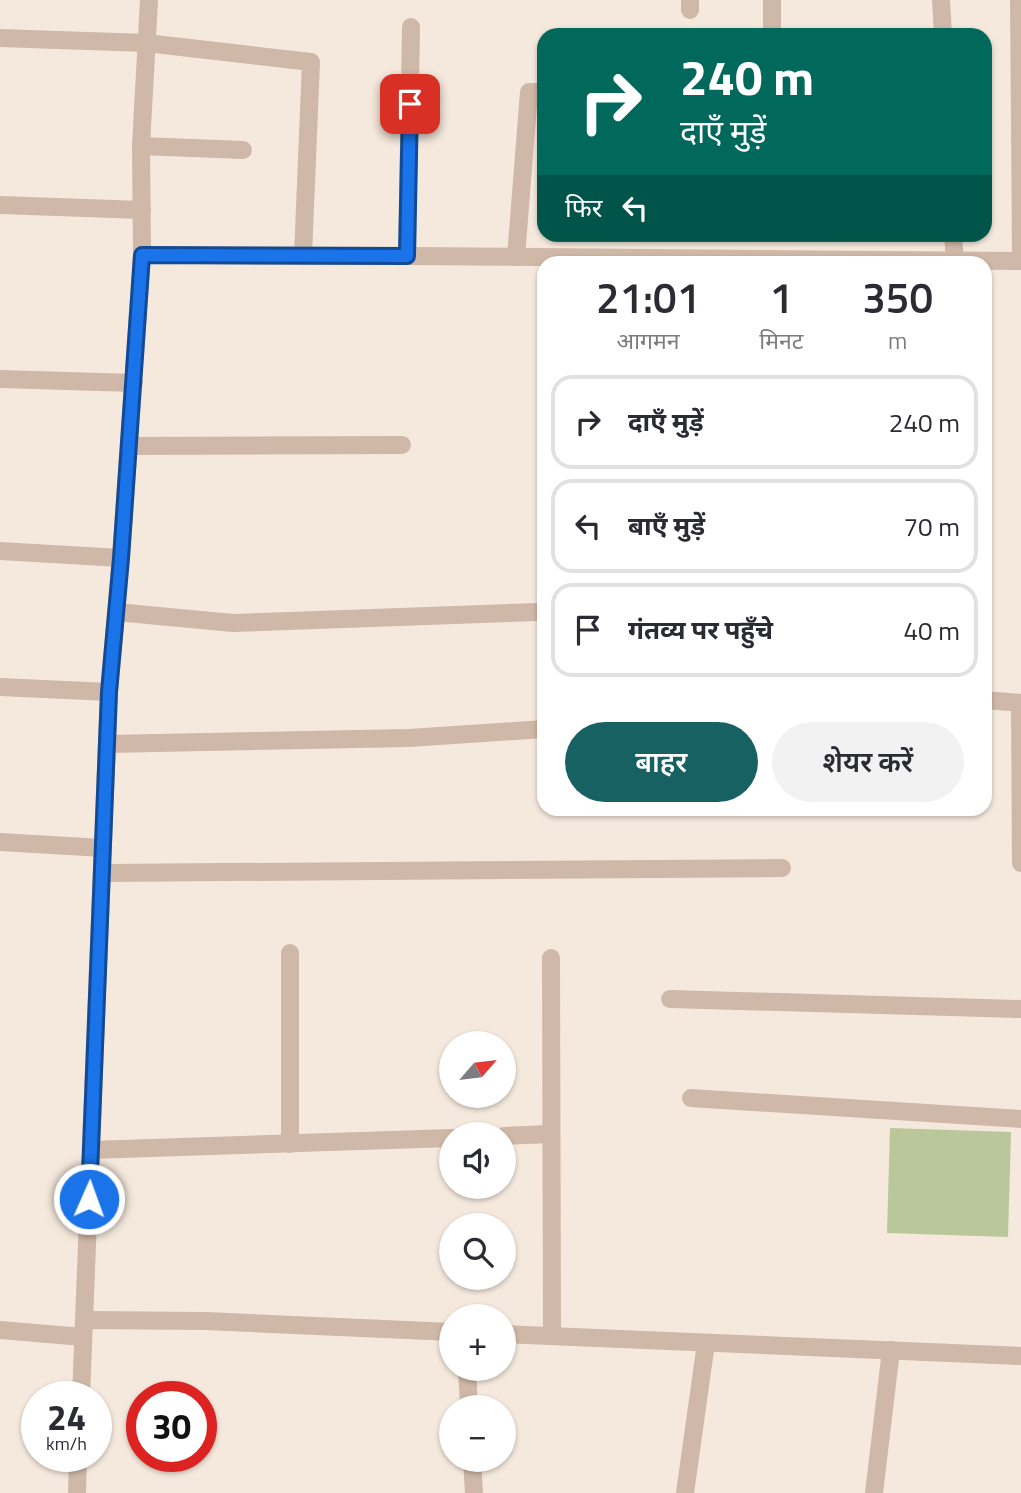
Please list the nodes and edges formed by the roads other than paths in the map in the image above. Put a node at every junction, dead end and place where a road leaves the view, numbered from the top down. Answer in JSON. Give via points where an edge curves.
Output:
{"nodes":[{"id":1,"x":149,"y":0,"type":"edge"},
{"id":2,"x":772,"y":0,"type":"edge"},
{"id":3,"x":941,"y":0,"type":"edge"},
{"id":4,"x":1019,"y":0,"type":"edge"},
{"id":5,"x":411,"y":27,"type":"dead end"},
{"id":6,"x":772,"y":28,"type":"edge"},
{"id":7,"x":943,"y":28,"type":"edge"},
{"id":8,"x":1020,"y":36,"type":"edge"},
{"id":9,"x":0,"y":38,"type":"edge"},
{"id":10,"x":146,"y":43,"type":"junction"},
{"id":11,"x":537,"y":92,"type":"edge"},
{"id":12,"x":141,"y":146,"type":"junction"},
{"id":13,"x":243,"y":150,"type":"dead end"},
{"id":14,"x":0,"y":205,"type":"edge"},
{"id":15,"x":142,"y":210,"type":"junction"},
{"id":16,"x":1021,"y":250,"type":"edge"},
{"id":17,"x":142,"y":255,"type":"junction"},
{"id":18,"x":303,"y":256,"type":"junction"},
{"id":19,"x":407,"y":256,"type":"junction"},
{"id":20,"x":516,"y":257,"type":"junction"},
{"id":21,"x":537,"y":257,"type":"edge"},
{"id":22,"x":992,"y":261,"type":"edge"},
{"id":23,"x":1021,"y":261,"type":"edge"},
{"id":24,"x":0,"y":379,"type":"edge"},
{"id":25,"x":134,"y":383,"type":"junction"},
{"id":26,"x":402,"y":445,"type":"dead end"},
{"id":27,"x":129,"y":446,"type":"junction"},
{"id":28,"x":0,"y":551,"type":"edge"},
{"id":29,"x":121,"y":558,"type":"junction"},
{"id":30,"x":116,"y":612,"type":"junction"},
{"id":31,"x":537,"y":612,"type":"edge"},
{"id":32,"x":0,"y":687,"type":"edge"},
{"id":33,"x":109,"y":692,"type":"junction"},
{"id":34,"x":992,"y":701,"type":"edge"},
{"id":35,"x":537,"y":729,"type":"edge"},
{"id":36,"x":107,"y":744,"type":"junction"},
{"id":37,"x":0,"y":842,"type":"edge"},
{"id":38,"x":103,"y":848,"type":"junction"},
{"id":39,"x":1021,"y":863,"type":"edge"},
{"id":40,"x":782,"y":868,"type":"dead end"},
{"id":41,"x":102,"y":873,"type":"junction"},
{"id":42,"x":290,"y":953,"type":"dead end"},
{"id":43,"x":551,"y":958,"type":"dead end"},
{"id":44,"x":670,"y":999,"type":"dead end"},
{"id":45,"x":1021,"y":1009,"type":"edge"},
{"id":46,"x":691,"y":1098,"type":"dead end"},
{"id":47,"x":1021,"y":1119,"type":"edge"},
{"id":48,"x":551,"y":1134,"type":"junction"},
{"id":49,"x":516,"y":1135,"type":"edge"},
{"id":50,"x":439,"y":1138,"type":"edge"},
{"id":51,"x":290,"y":1143,"type":"junction"},
{"id":52,"x":91,"y":1150,"type":"junction"},
{"id":53,"x":84,"y":1328,"type":"junction"},
{"id":54,"x":0,"y":1329,"type":"edge"},
{"id":55,"x":439,"y":1331,"type":"edge"},
{"id":56,"x":516,"y":1334,"type":"edge"},
{"id":57,"x":552,"y":1336,"type":"junction"},
{"id":58,"x":706,"y":1343,"type":"junction"},
{"id":59,"x":891,"y":1350,"type":"junction"},
{"id":60,"x":1021,"y":1356,"type":"edge"},
{"id":61,"x":82,"y":1381,"type":"edge"},
{"id":62,"x":78,"y":1472,"type":"edge"},
{"id":63,"x":473,"y":1472,"type":"edge"},
{"id":64,"x":77,"y":1493,"type":"edge"},
{"id":65,"x":474,"y":1493,"type":"edge"},
{"id":66,"x":685,"y":1493,"type":"edge"},
{"id":67,"x":874,"y":1493,"type":"edge"}],
"edges":[{"from":1,"to":10,"type":"street"},
{"from":2,"to":6,"type":"street"},
{"from":3,"to":7,"type":"street"},
{"from":4,"to":8,"type":"street"},
{"from":5,"to":19,"type":"street"},
{"from":8,"to":16,"type":"street"},
{"from":9,"to":10,"type":"street"},
{"from":10,"to":12,"type":"street"},
{"from":10,"to":18,"type":"street","via":[[311,62]]},
{"from":11,"to":20,"type":"street","via":[[529,92]]},
{"from":12,"to":13,"type":"street"},
{"from":12,"to":15,"type":"street"},
{"from":14,"to":15,"type":"street"},
{"from":15,"to":17,"type":"street"},
{"from":17,"to":18,"type":"street"},
{"from":17,"to":25,"type":"street"},
{"from":18,"to":19,"type":"street"},
{"from":19,"to":20,"type":"street"},
{"from":20,"to":21,"type":"street"},
{"from":22,"to":23,"type":"street"},
{"from":24,"to":25,"type":"street"},
{"from":25,"to":27,"type":"street"},
{"from":26,"to":27,"type":"street"},
{"from":27,"to":29,"type":"street"},
{"from":28,"to":29,"type":"street"},
{"from":29,"to":30,"type":"street"},
{"from":30,"to":31,"type":"street","via":[[233,623]]},
{"from":30,"to":33,"type":"street"},
{"from":32,"to":33,"type":"street"},
{"from":33,"to":36,"type":"street"},
{"from":34,"to":39,"type":"street","via":[[1020,703]]},
{"from":35,"to":36,"type":"street","via":[[409,738]]},
{"from":36,"to":38,"type":"street"},
{"from":37,"to":38,"type":"street"},
{"from":38,"to":41,"type":"street"},
{"from":40,"to":41,"type":"street"},
{"from":41,"to":52,"type":"street"},
{"from":42,"to":51,"type":"street"},
{"from":43,"to":48,"type":"street"},
{"from":44,"to":45,"type":"street"},
{"from":46,"to":47,"type":"street"},
{"from":48,"to":49,"type":"street"},
{"from":48,"to":57,"type":"street"},
{"from":50,"to":51,"type":"street"},
{"from":51,"to":52,"type":"street"},
{"from":52,"to":53,"type":"street"},
{"from":53,"to":54,"type":"street"},
{"from":53,"to":55,"type":"street","via":[[206,1321]]},
{"from":53,"to":61,"type":"street"},
{"from":56,"to":57,"type":"street"},
{"from":57,"to":58,"type":"street"},
{"from":58,"to":59,"type":"street"},
{"from":58,"to":66,"type":"street"},
{"from":59,"to":60,"type":"street"},
{"from":59,"to":67,"type":"street"},
{"from":62,"to":64,"type":"street"},
{"from":63,"to":65,"type":"street"}]}
